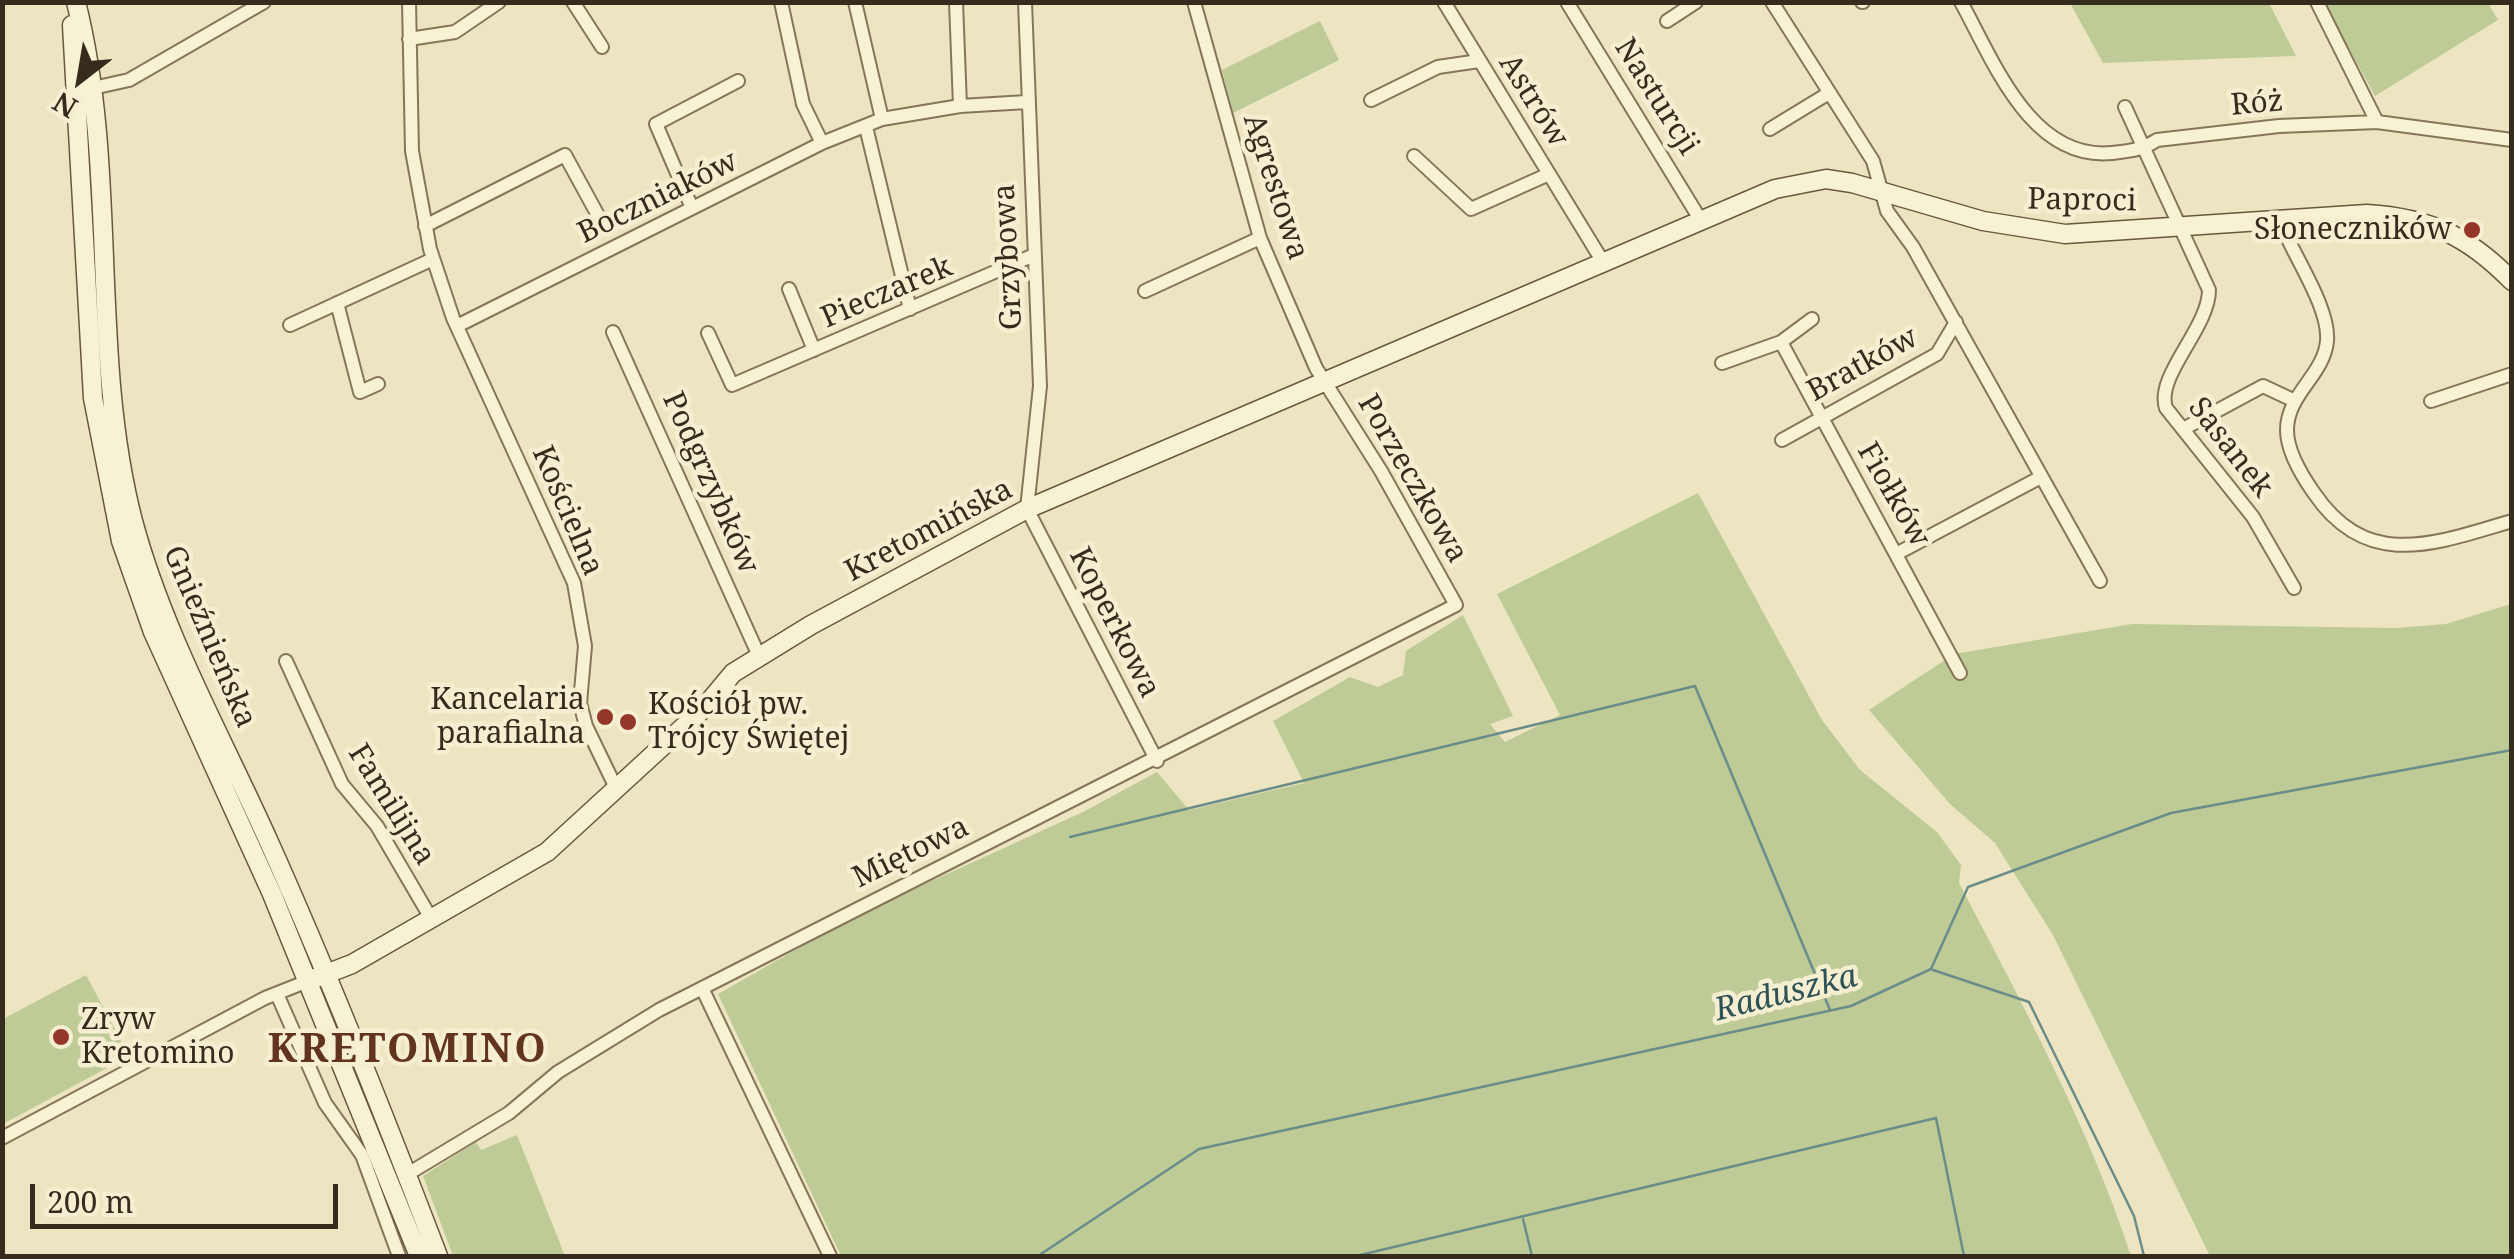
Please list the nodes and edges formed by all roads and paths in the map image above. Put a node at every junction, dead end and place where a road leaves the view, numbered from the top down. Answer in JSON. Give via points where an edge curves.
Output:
{"nodes":[{"id":1,"x":73,"y":2,"type":"edge"},
{"id":2,"x":264,"y":2,"type":"edge"},
{"id":3,"x":410,"y":2,"type":"edge"},
{"id":4,"x":500,"y":2,"type":"edge"},
{"id":5,"x":573,"y":2,"type":"edge"},
{"id":6,"x":781,"y":2,"type":"edge"},
{"id":7,"x":855,"y":2,"type":"edge"},
{"id":8,"x":956,"y":2,"type":"edge"},
{"id":9,"x":1025,"y":2,"type":"edge"},
{"id":10,"x":1194,"y":2,"type":"edge"},
{"id":11,"x":1444,"y":2,"type":"edge"},
{"id":12,"x":1567,"y":2,"type":"edge"},
{"id":13,"x":1696,"y":2,"type":"edge"},
{"id":14,"x":1772,"y":2,"type":"edge"},
{"id":15,"x":1962,"y":2,"type":"edge"},
{"id":16,"x":2317,"y":2,"type":"edge"},
{"id":17,"x":1667,"y":21,"type":"dead end"},
{"id":18,"x":409,"y":39,"type":"junction"},
{"id":19,"x":602,"y":47,"type":"dead end"},
{"id":20,"x":1478,"y":60,"type":"junction"},
{"id":21,"x":738,"y":81,"type":"dead end"},
{"id":22,"x":85,"y":90,"type":"junction"},
{"id":23,"x":1829,"y":93,"type":"junction"},
{"id":24,"x":1371,"y":100,"type":"dead end"},
{"id":25,"x":1027,"y":102,"type":"junction"},
{"id":26,"x":960,"y":106,"type":"junction"},
{"id":27,"x":2125,"y":107,"type":"dead end"},
{"id":28,"x":882,"y":118,"type":"junction"},
{"id":29,"x":2377,"y":122,"type":"junction"},
{"id":30,"x":866,"y":127,"type":"junction"},
{"id":31,"x":1770,"y":128,"type":"dead end"},
{"id":32,"x":2512,"y":140,"type":"edge"},
{"id":33,"x":822,"y":143,"type":"junction"},
{"id":34,"x":2143,"y":149,"type":"junction"},
{"id":35,"x":1414,"y":156,"type":"dead end"},
{"id":36,"x":1549,"y":174,"type":"junction"},
{"id":37,"x":1882,"y":189,"type":"junction"},
{"id":38,"x":692,"y":208,"type":"junction"},
{"id":39,"x":600,"y":220,"type":"dead end"},
{"id":40,"x":1700,"y":220,"type":"junction"},
{"id":41,"x":2280,"y":221,"type":"junction"},
{"id":42,"x":425,"y":226,"type":"junction"},
{"id":43,"x":2180,"y":228,"type":"junction"},
{"id":44,"x":1260,"y":238,"type":"junction"},
{"id":45,"x":1648,"y":242,"type":"joint"},
{"id":46,"x":1034,"y":256,"type":"junction"},
{"id":47,"x":433,"y":259,"type":"junction"},
{"id":48,"x":1602,"y":262,"type":"junction"},
{"id":49,"x":2512,"y":281,"type":"edge"},
{"id":50,"x":789,"y":289,"type":"dead end"},
{"id":51,"x":1145,"y":291,"type":"dead end"},
{"id":52,"x":337,"y":302,"type":"junction"},
{"id":53,"x":910,"y":309,"type":"junction"},
{"id":54,"x":1812,"y":318,"type":"dead end"},
{"id":55,"x":1956,"y":322,"type":"junction"},
{"id":56,"x":290,"y":325,"type":"dead end"},
{"id":57,"x":457,"y":326,"type":"junction"},
{"id":58,"x":613,"y":332,"type":"dead end"},
{"id":59,"x":708,"y":333,"type":"dead end"},
{"id":60,"x":1781,"y":342,"type":"junction"},
{"id":61,"x":814,"y":350,"type":"junction"},
{"id":62,"x":1722,"y":363,"type":"dead end"},
{"id":63,"x":2512,"y":374,"type":"edge"},
{"id":64,"x":1325,"y":379,"type":"junction"},
{"id":65,"x":378,"y":384,"type":"dead end"},
{"id":66,"x":2431,"y":401,"type":"dead end"},
{"id":67,"x":2294,"y":402,"type":"junction"},
{"id":68,"x":1824,"y":415,"type":"junction"},
{"id":69,"x":2185,"y":428,"type":"junction"},
{"id":70,"x":1782,"y":440,"type":"dead end"},
{"id":71,"x":2041,"y":477,"type":"junction"},
{"id":72,"x":1027,"y":509,"type":"junction"},
{"id":73,"x":2512,"y":521,"type":"edge"},
{"id":74,"x":1898,"y":554,"type":"junction"},
{"id":75,"x":2100,"y":581,"type":"dead end"},
{"id":76,"x":2294,"y":588,"type":"dead end"},
{"id":77,"x":1456,"y":605,"type":"joint"},
{"id":78,"x":759,"y":656,"type":"junction"},
{"id":79,"x":286,"y":661,"type":"dead end"},
{"id":80,"x":1960,"y":673,"type":"dead end"},
{"id":81,"x":1156,"y":760,"type":"junction"},
{"id":82,"x":617,"y":790,"type":"junction"},
{"id":83,"x":432,"y":920,"type":"junction"},
{"id":84,"x":317,"y":979,"type":"junction"},
{"id":85,"x":702,"y":988,"type":"junction"},
{"id":86,"x":277,"y":994,"type":"junction"},
{"id":87,"x":2,"y":1138,"type":"edge"},
{"id":88,"x":406,"y":1175,"type":"junction"},
{"id":89,"x":399,"y":1256,"type":"edge"},
{"id":90,"x":419,"y":1256,"type":"edge"},
{"id":91,"x":438,"y":1256,"type":"edge"},
{"id":92,"x":830,"y":1256,"type":"edge"}],
"edges":[{"from":1,"to":22,"type":"street","name":"Gnieźnieńska"},
{"from":2,"to":22,"type":"street","via":[[128,80]]},
{"from":3,"to":18,"type":"street","name":"Kościelna"},
{"from":4,"to":18,"type":"street","via":[[454,32]]},
{"from":5,"to":19,"type":"street"},
{"from":6,"to":33,"type":"street","via":[[802,104]]},
{"from":7,"to":28,"type":"street"},
{"from":8,"to":26,"type":"street"},
{"from":9,"to":25,"type":"street","name":"Grzybowa"},
{"from":10,"to":44,"type":"street","name":"Agrestowa"},
{"from":11,"to":20,"type":"street","name":"Astrów"},
{"from":12,"to":40,"type":"street","name":"Nasturcji"},
{"from":13,"to":17,"type":"street"},
{"from":14,"to":23,"type":"street","name":"Bratków"},
{"from":15,"to":34,"type":"street","name":"Róż","via":[[2028,116],[2050,138],[2092,154]]},
{"from":16,"to":29,"type":"street"},
{"from":18,"to":42,"type":"street","name":"Kościelna","via":[[412,151]]},
{"from":20,"to":24,"type":"street","via":[[1438,67]]},
{"from":20,"to":36,"type":"street","name":"Astrów"},
{"from":21,"to":38,"type":"street","via":[[656,124]]},
{"from":22,"to":84,"type":"street","name":"Gnieźnieńska","via":[[93,398],[117,527],[154,632]]},
{"from":23,"to":31,"type":"street"},
{"from":23,"to":37,"type":"street","name":"Bratków","via":[[1873,161]]},
{"from":25,"to":26,"type":"street","name":"Boczniaków"},
{"from":25,"to":46,"type":"street","name":"Grzybowa"},
{"from":26,"to":28,"type":"street","name":"Boczniaków"},
{"from":27,"to":34,"type":"street"},
{"from":28,"to":30,"type":"street","name":"Boczniaków"},
{"from":29,"to":32,"type":"street","name":"Róż"},
{"from":29,"to":34,"type":"street","name":"Róż","via":[[2195,135],[2156,140]]},
{"from":30,"to":33,"type":"street","name":"Boczniaków"},
{"from":30,"to":53,"type":"street"},
{"from":33,"to":38,"type":"street","name":"Boczniaków"},
{"from":34,"to":43,"type":"street"},
{"from":35,"to":36,"type":"street","name":"Astrów","via":[[1471,209]]},
{"from":36,"to":48,"type":"street","name":"Astrów"},
{"from":37,"to":40,"type":"street","name":"Paproci","via":[[1826,179],[1801,182]]},
{"from":37,"to":43,"type":"street","name":"Paproci","via":[[2028,230],[2102,235]]},
{"from":37,"to":55,"type":"street","name":"Bratków","via":[[1887,211]]},
{"from":38,"to":57,"type":"street","name":"Boczniaków"},
{"from":39,"to":42,"type":"street","via":[[565,155]]},
{"from":40,"to":45,"type":"street","name":"Paproci"},
{"from":41,"to":43,"type":"street","name":"Paproci"},
{"from":41,"to":49,"type":"street","name":"Paproci","via":[[2368,214],[2428,222],[2469,242]]},
{"from":41,"to":67,"type":"street","via":[[2326,325],[2324,354]]},
{"from":42,"to":47,"type":"street","name":"Kościelna"},
{"from":43,"to":69,"type":"street","name":"Sasanek","via":[[2209,290],[2207,311],[2163,398]]},
{"from":44,"to":51,"type":"street"},
{"from":44,"to":64,"type":"street","name":"Agrestowa"},
{"from":45,"to":48,"type":"street","name":"Kretomińska"},
{"from":46,"to":53,"type":"street","name":"Pieczarek"},
{"from":46,"to":72,"type":"street","name":"Grzybowa","via":[[1040,386]]},
{"from":47,"to":52,"type":"street"},
{"from":47,"to":57,"type":"street","name":"Kościelna"},
{"from":48,"to":64,"type":"street","name":"Kretomińska"},
{"from":50,"to":61,"type":"street","name":"Pieczarek"},
{"from":52,"to":56,"type":"street"},
{"from":52,"to":65,"type":"street","via":[[360,392]]},
{"from":53,"to":61,"type":"street","name":"Pieczarek"},
{"from":54,"to":60,"type":"street"},
{"from":55,"to":68,"type":"street","name":"Bratków","via":[[1938,354]]},
{"from":55,"to":71,"type":"street","name":"Bratków"},
{"from":57,"to":82,"type":"street","name":"Kościelna","via":[[574,583],[585,646],[580,703]]},
{"from":58,"to":78,"type":"street","name":"Podgrzybków"},
{"from":59,"to":61,"type":"street","name":"Pieczarek","via":[[732,385]]},
{"from":60,"to":62,"type":"street"},
{"from":60,"to":68,"type":"street","name":"Fiołków"},
{"from":63,"to":66,"type":"street"},
{"from":64,"to":72,"type":"street","name":"Kretomińska"},
{"from":64,"to":77,"type":"street","name":"Porzeczkowa"},
{"from":67,"to":69,"type":"street","via":[[2263,386]]},
{"from":67,"to":73,"type":"street","via":[[2287,431],[2291,450],[2345,530],[2366,541],[2402,545]]},
{"from":68,"to":70,"type":"street","name":"Bratków"},
{"from":68,"to":74,"type":"street","name":"Fiołków"},
{"from":69,"to":76,"type":"street","name":"Sasanek","via":[[2253,517]]},
{"from":71,"to":74,"type":"street"},
{"from":71,"to":75,"type":"street","name":"Bratków"},
{"from":72,"to":78,"type":"street","name":"Kretomińska"},
{"from":72,"to":81,"type":"street","name":"Koperkowa"},
{"from":74,"to":80,"type":"street","name":"Fiołków"},
{"from":77,"to":81,"type":"street","name":"Miętowa"},
{"from":78,"to":82,"type":"street","name":"Kretomińska","via":[[732,673],[704,709]]},
{"from":79,"to":83,"type":"street","name":"Familijna","via":[[342,784],[377,826]]},
{"from":81,"to":85,"type":"street","name":"Miętowa"},
{"from":82,"to":83,"type":"street","name":"Kretomińska","via":[[541,856]]},
{"from":83,"to":84,"type":"street","name":"Kretomińska"},
{"from":84,"to":86,"type":"street"},
{"from":84,"to":88,"type":"street","name":"Gnieźnieńska"},
{"from":84,"to":90,"type":"street","name":"Gnieźnieńska"},
{"from":85,"to":88,"type":"street","name":"Miętowa","via":[[558,1072],[509,1113]]},
{"from":85,"to":92,"type":"street"},
{"from":86,"to":87,"type":"street"},
{"from":86,"to":89,"type":"street","via":[[325,1102],[362,1154]]},
{"from":88,"to":91,"type":"street","name":"Gnieźnieńska"}]}
